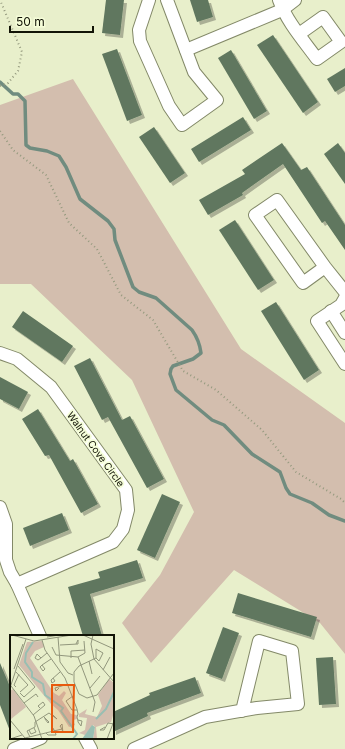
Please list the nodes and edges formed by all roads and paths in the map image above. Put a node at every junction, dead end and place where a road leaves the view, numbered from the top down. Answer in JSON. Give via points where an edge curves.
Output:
{"nodes":[{"id":1,"x":0,"y":0,"type":"edge"},
{"id":2,"x":149,"y":0,"type":"edge"},
{"id":3,"x":167,"y":0,"type":"edge"},
{"id":4,"x":295,"y":0,"type":"edge"},
{"id":5,"x":280,"y":5,"type":"edge"},
{"id":6,"x":299,"y":34,"type":"dead end"},
{"id":7,"x":186,"y":50,"type":"junction"},
{"id":8,"x":2,"y":85,"type":"edge"},
{"id":9,"x":0,"y":131,"type":"edge"},
{"id":10,"x":325,"y":267,"type":"junction"},
{"id":11,"x":345,"y":292,"type":"edge"},
{"id":12,"x":345,"y":298,"type":"edge"},
{"id":13,"x":331,"y":312,"type":"junction"},
{"id":14,"x":345,"y":332,"type":"edge"},
{"id":15,"x":0,"y":353,"type":"edge"},
{"id":16,"x":345,"y":364,"type":"edge"},
{"id":17,"x":345,"y":503,"type":"edge"},
{"id":18,"x":0,"y":507,"type":"edge"},
{"id":19,"x":17,"y":584,"type":"junction"},
{"id":20,"x":40,"y":635,"type":"edge"},
{"id":21,"x":242,"y":711,"type":"junction"},
{"id":22,"x":39,"y":739,"type":"edge"},
{"id":23,"x":86,"y":739,"type":"edge"},
{"id":24,"x":138,"y":748,"type":"edge"},
{"id":25,"x":14,"y":749,"type":"edge"},
{"id":26,"x":91,"y":749,"type":"edge"}],
"edges":[{"from":1,"to":8,"type":"path","via":[[22,52],[18,71],[8,83]]},
{"from":2,"to":7,"type":"street","via":[[139,30],[140,41],[169,106],[182,125],[216,100],[194,72]]},
{"from":3,"to":7,"type":"street"},
{"from":4,"to":5,"type":"street"},
{"from":5,"to":6,"type":"street"},
{"from":5,"to":7,"type":"street"},
{"from":9,"to":17,"type":"path","via":[[13,150],[46,175],[69,223],[97,249],[121,295],[153,320],[183,371],[216,390],[262,430],[296,472]]},
{"from":10,"to":10,"type":"street","via":[[277,200],[255,215],[303,283]]},
{"from":10,"to":11,"type":"street"},
{"from":12,"to":13,"type":"street","via":[[341,305]]},
{"from":13,"to":14,"type":"street"},
{"from":13,"to":16,"type":"street","via":[[317,321]]},
{"from":15,"to":19,"type":"street","name":"Walnut Cove Circle","via":[[17,359],[52,386],[126,490],[128,510],[122,529],[113,542]]},
{"from":18,"to":19,"type":"street","via":[[6,524],[6,560]]},
{"from":19,"to":20,"type":"street"},
{"from":21,"to":21,"type":"street","via":[[298,704],[292,651],[259,641]]},
{"from":21,"to":24,"type":"street","via":[[205,717]]},
{"from":22,"to":25,"type":"street"},
{"from":23,"to":26,"type":"street"}]}
